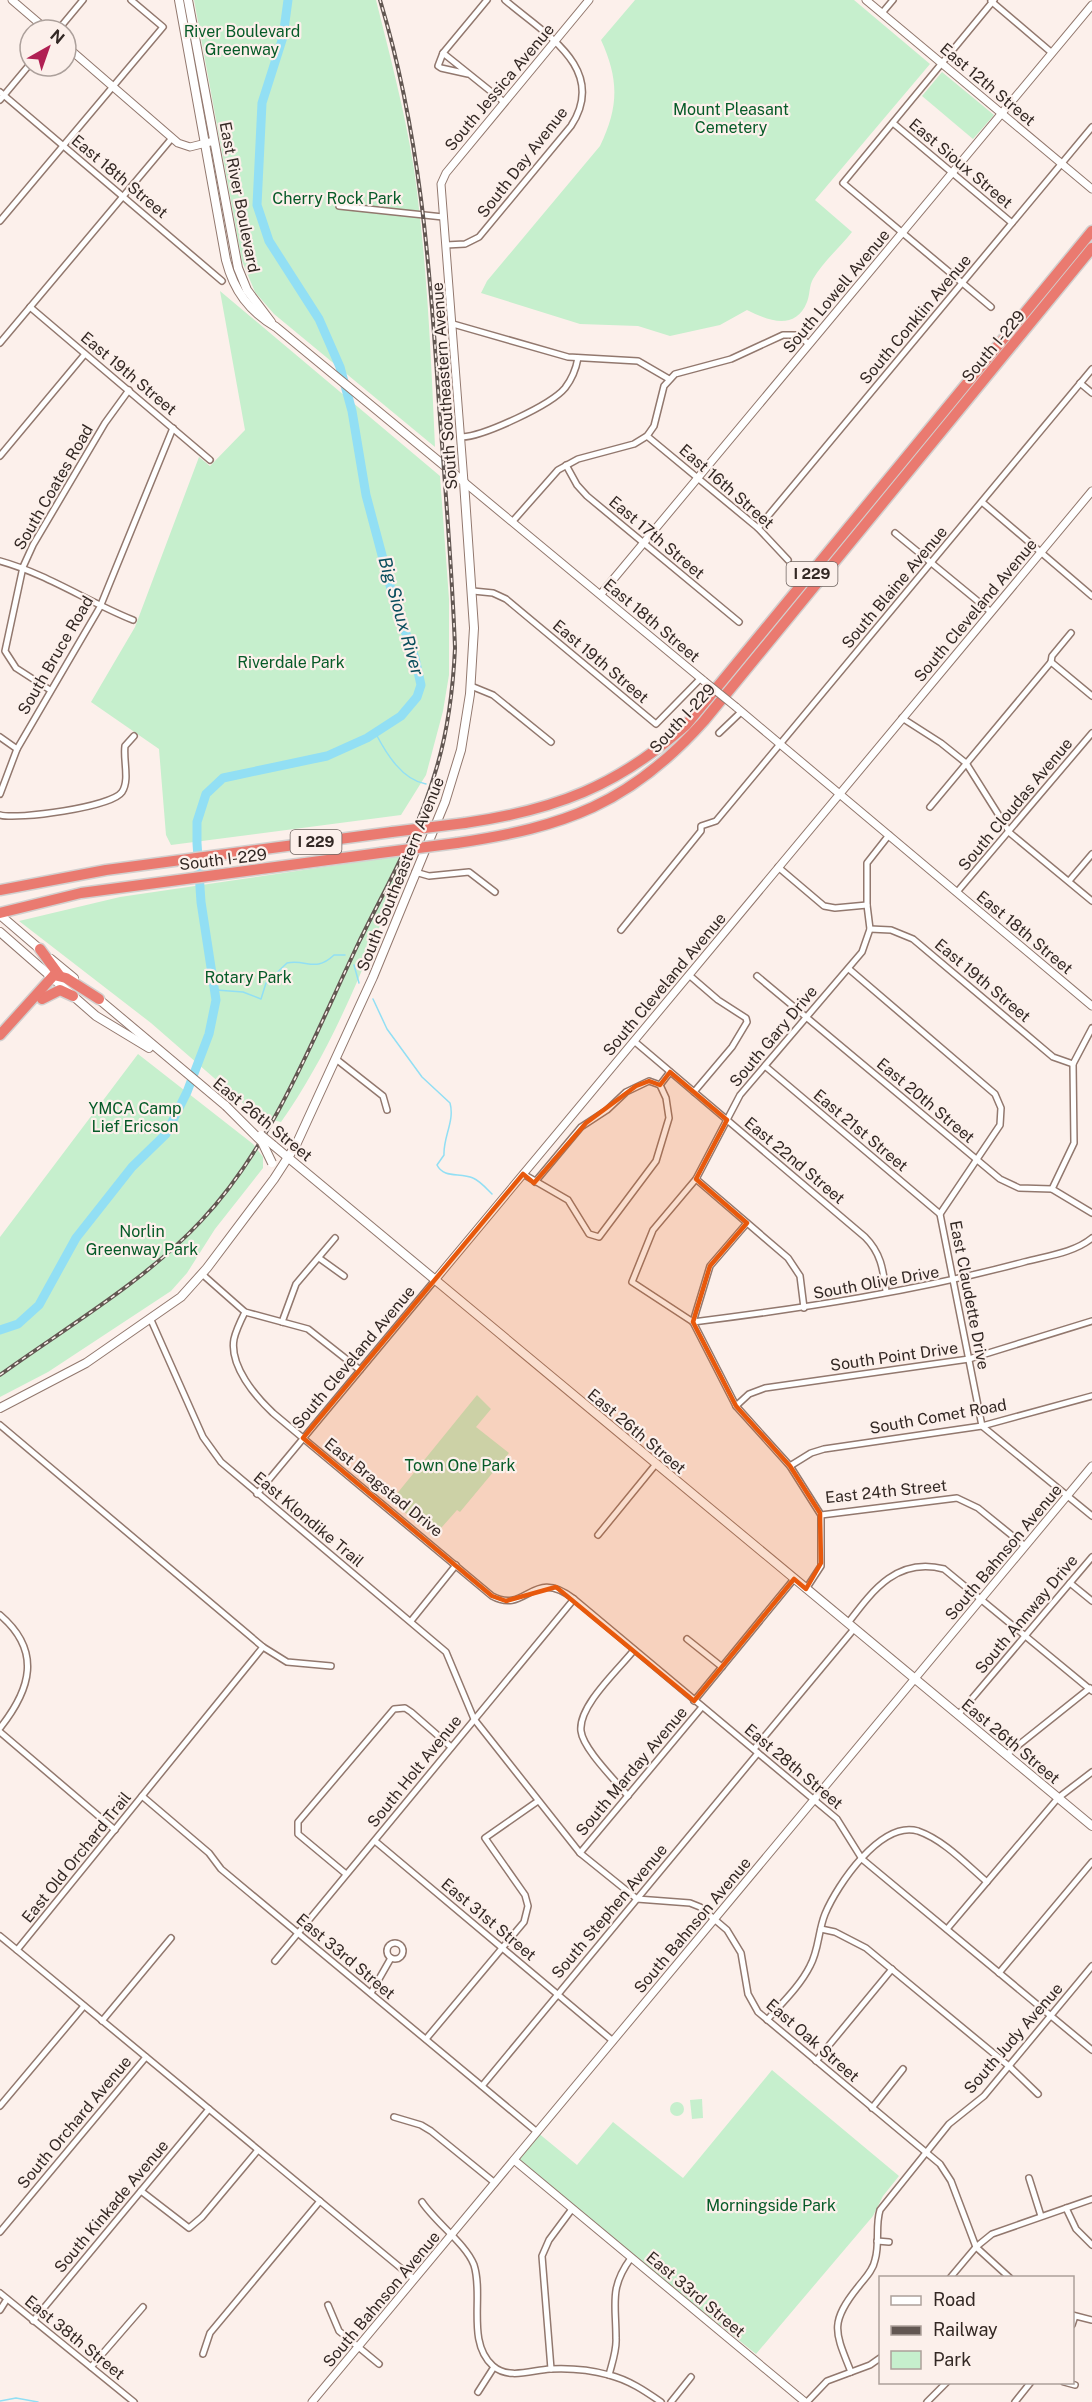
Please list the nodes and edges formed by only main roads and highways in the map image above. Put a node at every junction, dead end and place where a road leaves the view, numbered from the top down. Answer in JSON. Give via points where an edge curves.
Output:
{"nodes":[{"id":1,"x":178,"y":0,"type":"edge"},
{"id":2,"x":188,"y":0,"type":"edge"},
{"id":3,"x":1092,"y":231,"type":"edge"},
{"id":4,"x":1092,"y":248,"type":"edge"},
{"id":5,"x":276,"y":327,"type":"junction"},
{"id":6,"x":464,"y":482,"type":"joint"},
{"id":7,"x":0,"y":890,"type":"edge"},
{"id":8,"x":0,"y":914,"type":"edge"},
{"id":9,"x":1,"y":932,"type":"edge"},
{"id":10,"x":40,"y":949,"type":"junction"},
{"id":11,"x":55,"y":978,"type":"junction"},
{"id":12,"x":73,"y":996,"type":"junction"},
{"id":13,"x":42,"y":999,"type":"junction"},
{"id":14,"x":99,"y":999,"type":"junction"},
{"id":15,"x":0,"y":1035,"type":"edge"},
{"id":16,"x":0,"y":1043,"type":"edge"},
{"id":17,"x":164,"y":1056,"type":"junction"},
{"id":18,"x":226,"y":1106,"type":"junction"},
{"id":19,"x":289,"y":1158,"type":"junction"},
{"id":20,"x":274,"y":1179,"type":"junction"},
{"id":21,"x":0,"y":1408,"type":"edge"},
{"id":22,"x":1092,"y":1826,"type":"edge"}],
"edges":[{"from":1,"to":5,"type":"main road","name":"East River Boulevard","via":[[231,277],[248,307]]},
{"from":2,"to":5,"type":"main road","name":"East River Boulevard","via":[[240,275]]},
{"from":3,"to":7,"type":"highway","name":"South I-229","number":"I 229","bridge":true,"via":[[686,725],[641,762],[593,790],[532,811],[75,874]]},
{"from":4,"to":8,"type":"highway","name":"South I-229","number":"I 229","bridge":true,"via":[[708,716],[677,749],[621,792],[566,819],[525,832],[81,893]]},
{"from":5,"to":6,"type":"main road","name":"East 18th Street"},
{"from":6,"to":19,"type":"main road","name":"South Southeastern Avenue","via":[[473,591],[471,686],[464,734],[452,780],[415,872],[336,1059]]},
{"from":8,"to":10,"type":"main road","name":"East 26th Street"},
{"from":9,"to":11,"type":"main road","name":"East 26th Street"},
{"from":10,"to":11,"type":"highway"},
{"from":10,"to":14,"type":"main road","name":"East 26th Street"},
{"from":11,"to":12,"type":"main road","name":"East 26th Street"},
{"from":11,"to":13,"type":"highway"},
{"from":11,"to":14,"type":"highway"},
{"from":11,"to":15,"type":"highway"},
{"from":12,"to":13,"type":"highway","via":[[60,990]]},
{"from":12,"to":17,"type":"main road","name":"East 26th Street","via":[[120,1032]]},
{"from":13,"to":16,"type":"highway"},
{"from":14,"to":17,"type":"main road","name":"East 26th Street"},
{"from":17,"to":18,"type":"main road","name":"East 26th Street"},
{"from":18,"to":19,"type":"main road","name":"East 26th Street","bridge":true},
{"from":18,"to":20,"type":"main road","bridge":true,"via":[[262,1142],[272,1163]]},
{"from":19,"to":20,"type":"main road","name":"South Southeastern Avenue"},
{"from":19,"to":22,"type":"main road","name":"East 26th Street"},
{"from":20,"to":21,"type":"main road","name":"South Southeastern Avenue","via":[[181,1297],[76,1369]]}]}
